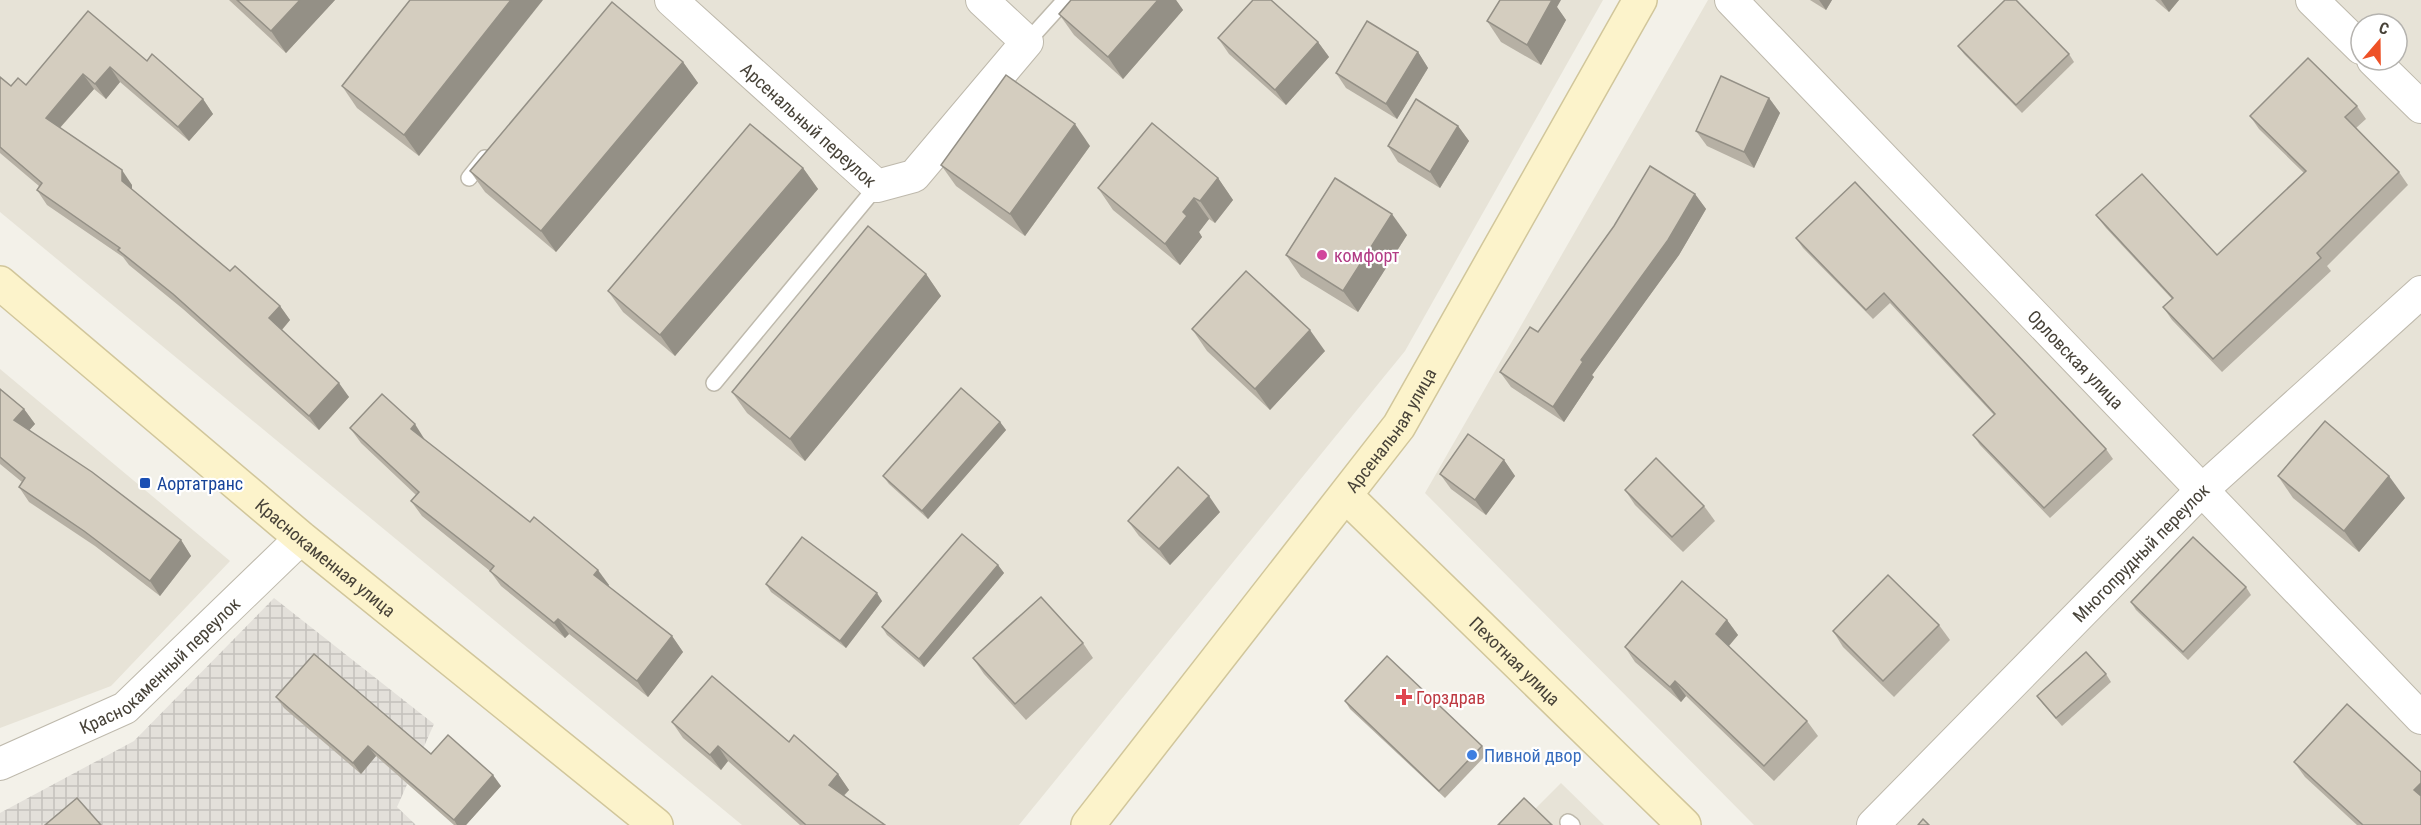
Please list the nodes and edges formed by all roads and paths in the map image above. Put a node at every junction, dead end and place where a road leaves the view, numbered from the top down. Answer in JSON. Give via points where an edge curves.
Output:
{"nodes":[{"id":1,"x":670,"y":0,"type":"edge"},
{"id":2,"x":982,"y":0,"type":"edge"},
{"id":3,"x":1065,"y":0,"type":"edge"},
{"id":4,"x":1640,"y":0,"type":"edge"},
{"id":5,"x":1731,"y":0,"type":"edge"},
{"id":6,"x":2312,"y":0,"type":"edge"},
{"id":7,"x":2349,"y":36,"type":"edge"},
{"id":8,"x":1027,"y":42,"type":"junction"},
{"id":9,"x":2385,"y":72,"type":"edge"},
{"id":10,"x":2421,"y":107,"type":"edge"},
{"id":11,"x":498,"y":142,"type":"edge"},
{"id":12,"x":469,"y":178,"type":"dead end"},
{"id":13,"x":877,"y":186,"type":"junction"},
{"id":14,"x":0,"y":283,"type":"edge"},
{"id":15,"x":2421,"y":292,"type":"edge"},
{"id":16,"x":714,"y":384,"type":"dead end"},
{"id":17,"x":2202,"y":490,"type":"junction"},
{"id":18,"x":1346,"y":496,"type":"junction"},
{"id":19,"x":301,"y":538,"type":"junction"},
{"id":20,"x":2421,"y":718,"type":"edge"},
{"id":21,"x":0,"y":764,"type":"edge"},
{"id":22,"x":656,"y":825,"type":"edge"},
{"id":23,"x":1088,"y":825,"type":"edge"},
{"id":24,"x":1684,"y":825,"type":"edge"},
{"id":25,"x":1873,"y":825,"type":"edge"}],
"edges":[{"from":1,"to":13,"type":"street","name":"Арсенальный переулок"},
{"from":2,"to":8,"type":"street"},
{"from":3,"to":8,"type":"lane"},
{"from":4,"to":18,"type":"street","name":"Арсенальная улица","via":[[1400,426]]},
{"from":5,"to":17,"type":"street","name":"Орловская улица"},
{"from":6,"to":7,"type":"street"},
{"from":8,"to":13,"type":"street","name":"Арсенальный переулок","via":[[914,176]]},
{"from":9,"to":10,"type":"street"},
{"from":11,"to":12,"type":"lane"},
{"from":13,"to":16,"type":"lane"},
{"from":14,"to":19,"type":"street","name":"Краснокаменная улица"},
{"from":15,"to":17,"type":"street","name":"Многопрудный переулок"},
{"from":17,"to":20,"type":"street","name":"Орловская улица"},
{"from":17,"to":25,"type":"street","name":"Многопрудный переулок"},
{"from":18,"to":23,"type":"street","name":"Арсенальная улица"},
{"from":18,"to":24,"type":"street","name":"Пехотная улица"},
{"from":19,"to":21,"type":"street","name":"Краснокаменный переулок","via":[[125,708]]},
{"from":19,"to":22,"type":"street","name":"Краснокаменная улица"}]}
